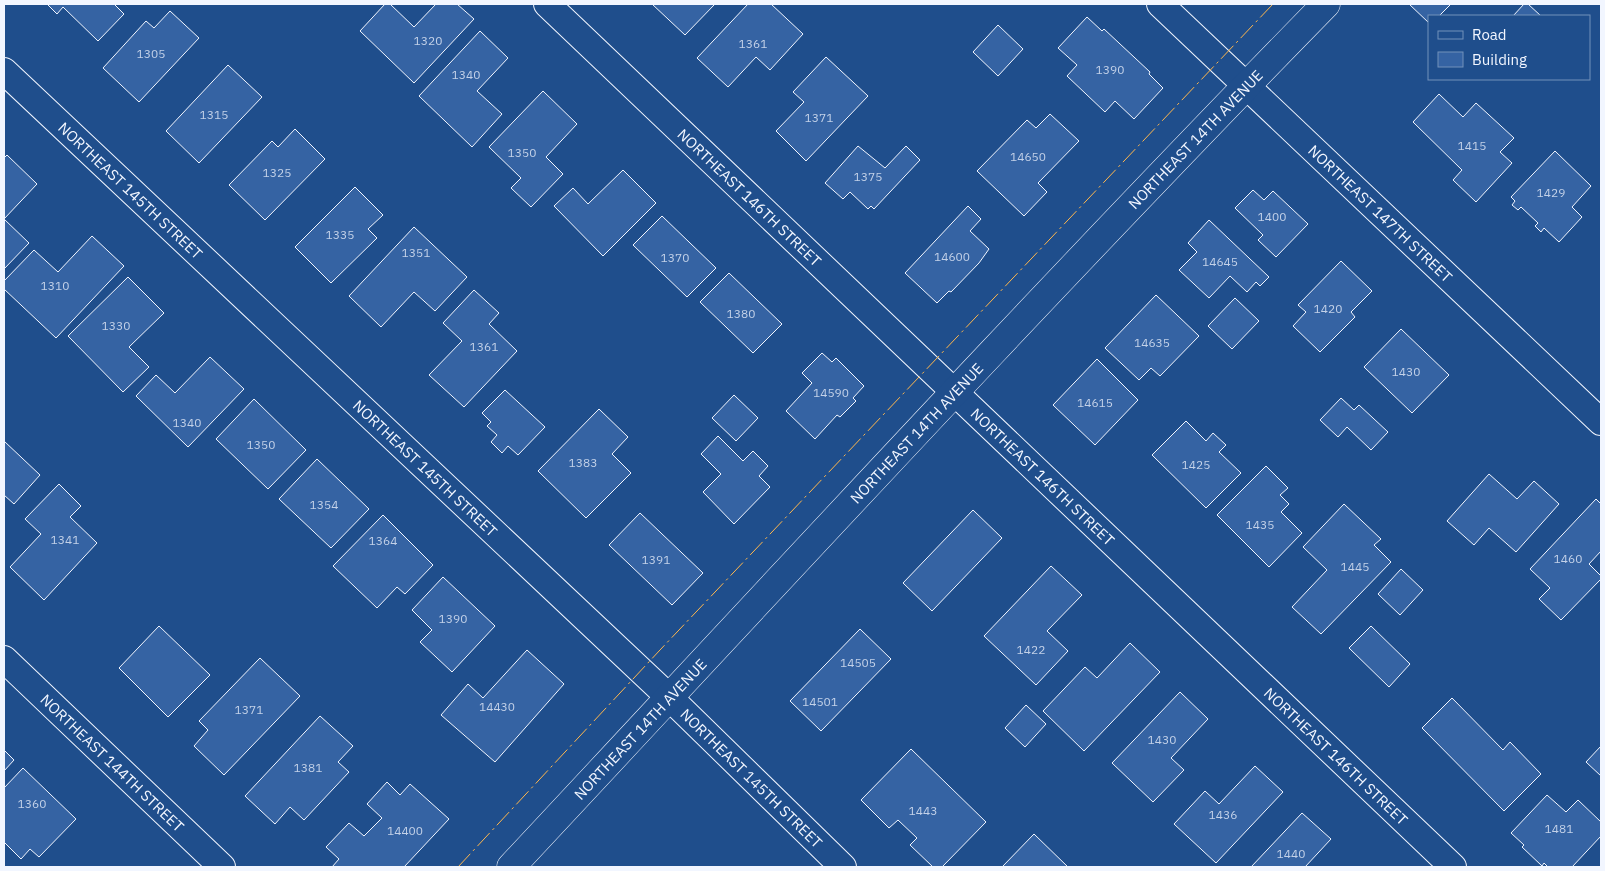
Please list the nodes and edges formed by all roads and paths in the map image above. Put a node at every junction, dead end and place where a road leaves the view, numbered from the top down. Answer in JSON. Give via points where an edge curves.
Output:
{"nodes":[{"id":1,"x":547,"y":4,"type":"edge"},
{"id":2,"x":1160,"y":4,"type":"edge"},
{"id":3,"x":1326,"y":4,"type":"edge"},
{"id":4,"x":4,"y":71,"type":"edge"},
{"id":5,"x":1246,"y":86,"type":"junction"},
{"id":6,"x":955,"y":393,"type":"junction"},
{"id":7,"x":1601,"y":422,"type":"edge"},
{"id":8,"x":4,"y":659,"type":"edge"},
{"id":9,"x":670,"y":698,"type":"junction"},
{"id":10,"x":222,"y":867,"type":"edge"},
{"id":11,"x":511,"y":867,"type":"edge"},
{"id":12,"x":843,"y":867,"type":"edge"},
{"id":13,"x":1453,"y":867,"type":"edge"}],
"edges":[{"from":1,"to":6,"type":"street","name":"NORTHEAST 146TH STREET"},
{"from":2,"to":5,"type":"street","name":"NORTHEAST 147TH STREET"},
{"from":3,"to":5,"type":"street","name":"NORTHEAST 14TH AVENUE"},
{"from":4,"to":9,"type":"street","name":"NORTHEAST 145TH STREET"},
{"from":5,"to":6,"type":"street","name":"NORTHEAST 14TH AVENUE"},
{"from":5,"to":7,"type":"street","name":"NORTHEAST 147TH STREET"},
{"from":6,"to":9,"type":"street","name":"NORTHEAST 14TH AVENUE"},
{"from":6,"to":13,"type":"street","name":"NORTHEAST 146TH STREET"},
{"from":8,"to":10,"type":"street","name":"NORTHEAST 144TH STREET"},
{"from":9,"to":11,"type":"street","name":"NORTHEAST 14TH AVENUE"},
{"from":9,"to":12,"type":"street","name":"NORTHEAST 145TH STREET"}]}
